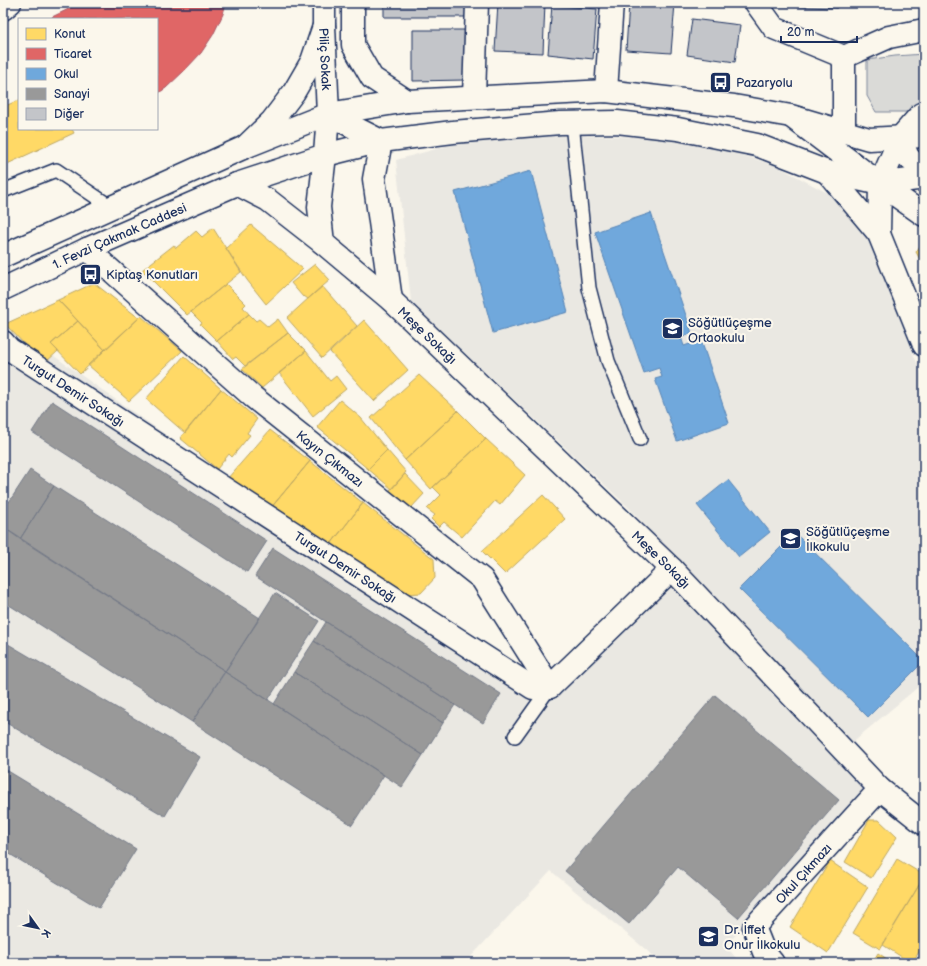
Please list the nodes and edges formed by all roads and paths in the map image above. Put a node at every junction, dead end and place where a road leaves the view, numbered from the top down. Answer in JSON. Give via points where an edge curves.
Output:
{"nodes":[{"id":1,"x":10,"y":3,"type":"edge"},
{"id":2,"x":324,"y":3,"type":"edge"},
{"id":3,"x":353,"y":3,"type":"edge"},
{"id":4,"x":477,"y":3,"type":"edge"},
{"id":5,"x":612,"y":3,"type":"edge"},
{"id":6,"x":756,"y":3,"type":"edge"},
{"id":7,"x":3,"y":9,"type":"edge"},
{"id":8,"x":324,"y":26,"type":"junction"},
{"id":9,"x":924,"y":30,"type":"edge"},
{"id":10,"x":844,"y":57,"type":"junction"},
{"id":11,"x":606,"y":91,"type":"junction"},
{"id":12,"x":474,"y":97,"type":"junction"},
{"id":13,"x":406,"y":101,"type":"junction"},
{"id":14,"x":924,"y":113,"type":"edge"},
{"id":15,"x":328,"y":114,"type":"junction"},
{"id":16,"x":791,"y":116,"type":"junction"},
{"id":17,"x":572,"y":123,"type":"junction"},
{"id":18,"x":844,"y":132,"type":"junction"},
{"id":19,"x":924,"y":136,"type":"edge"},
{"id":20,"x":900,"y":138,"type":"junction"},
{"id":21,"x":381,"y":141,"type":"junction"},
{"id":22,"x":245,"y":147,"type":"junction"},
{"id":23,"x":325,"y":155,"type":"junction"},
{"id":24,"x":828,"y":172,"type":"junction"},
{"id":25,"x":924,"y":172,"type":"edge"},
{"id":26,"x":924,"y":178,"type":"edge"},
{"id":27,"x":237,"y":184,"type":"junction"},
{"id":28,"x":880,"y":184,"type":"junction"},
{"id":29,"x":3,"y":191,"type":"edge"},
{"id":30,"x":111,"y":206,"type":"junction"},
{"id":31,"x":924,"y":215,"type":"edge"},
{"id":32,"x":879,"y":234,"type":"junction"},
{"id":33,"x":323,"y":243,"type":"junction"},
{"id":34,"x":86,"y":249,"type":"junction"},
{"id":35,"x":3,"y":256,"type":"edge"},
{"id":36,"x":3,"y":289,"type":"edge"},
{"id":37,"x":391,"y":300,"type":"junction"},
{"id":38,"x":3,"y":342,"type":"edge"},
{"id":39,"x":924,"y":345,"type":"edge"},
{"id":40,"x":640,"y":439,"type":"dead end"},
{"id":41,"x":672,"y":569,"type":"junction"},
{"id":42,"x":550,"y":687,"type":"junction"},
{"id":43,"x":515,"y":736,"type":"dead end"},
{"id":44,"x":880,"y":789,"type":"junction"},
{"id":45,"x":924,"y":824,"type":"edge"},
{"id":46,"x":773,"y":963,"type":"edge"}],
"edges":[{"from":1,"to":7,"type":"street"},
{"from":2,"to":8,"type":"street","name":"Piliç Sokak"},
{"from":3,"to":13,"type":"street","via":[[354,45],[372,78]]},
{"from":4,"to":12,"type":"street"},
{"from":5,"to":11,"type":"street"},
{"from":6,"to":10,"type":"street","via":[[774,28]]},
{"from":8,"to":15,"type":"street","name":"Piliç Sokak"},
{"from":8,"to":22,"type":"street","via":[[312,61],[294,92],[272,121]]},
{"from":9,"to":10,"type":"street","via":[[889,37]]},
{"from":10,"to":18,"type":"street"},
{"from":11,"to":12,"type":"street"},
{"from":11,"to":16,"type":"street","via":[[734,106]]},
{"from":12,"to":13,"type":"street"},
{"from":13,"to":15,"type":"street"},
{"from":14,"to":20,"type":"street"},
{"from":15,"to":21,"type":"street"},
{"from":15,"to":22,"type":"street"},
{"from":15,"to":23,"type":"street","name":"Piliç Sokak"},
{"from":16,"to":18,"type":"street"},
{"from":16,"to":28,"type":"street"},
{"from":17,"to":21,"type":"street","name":"1. Fevzi Çakmak Caddesi","via":[[453,132]]},
{"from":17,"to":24,"type":"street","name":"1. Fevzi Çakmak Caddesi","via":[[617,122],[678,129],[756,145]]},
{"from":17,"to":40,"type":"lane","via":[[589,288],[608,361]]},
{"from":18,"to":20,"type":"street","via":[[869,139]]},
{"from":19,"to":20,"type":"street"},
{"from":20,"to":25,"type":"street","via":[[908,157]]},
{"from":20,"to":28,"type":"street"},
{"from":21,"to":23,"type":"street","name":"1. Fevzi Çakmak Caddesi"},
{"from":21,"to":37,"type":"street","name":"Meşe Sokağı","via":[[374,179]]},
{"from":22,"to":30,"type":"street"},
{"from":23,"to":27,"type":"street","name":"1. Fevzi Çakmak Caddesi"},
{"from":23,"to":33,"type":"street","name":"Piliç Sokak","via":[[319,207]]},
{"from":24,"to":28,"type":"street","name":"1. Fevzi Çakmak Caddesi"},
{"from":24,"to":32,"type":"street"},
{"from":26,"to":28,"type":"street"},
{"from":27,"to":33,"type":"street","name":"Meşe Sokağı","via":[[268,200]]},
{"from":27,"to":34,"type":"street","name":"1. Fevzi Çakmak Caddesi"},
{"from":28,"to":31,"type":"street"},
{"from":28,"to":32,"type":"street"},
{"from":29,"to":30,"type":"lane","via":[[56,170]]},
{"from":30,"to":35,"type":"street"},
{"from":32,"to":39,"type":"street"},
{"from":33,"to":37,"type":"street","name":"Meşe Sokağı"},
{"from":34,"to":36,"type":"street","name":"1. Fevzi Çakmak Caddesi"},
{"from":34,"to":42,"type":"street","name":"Kayın Çıkmazı","via":[[253,397],[482,579]]},
{"from":37,"to":41,"type":"street","name":"Meşe Sokağı"},
{"from":38,"to":42,"type":"street","name":"Turgut Demir Sokağı","via":[[9,349],[533,688]]},
{"from":41,"to":42,"type":"street"},
{"from":41,"to":44,"type":"street","name":"Meşe Sokağı"},
{"from":42,"to":43,"type":"lane"},
{"from":44,"to":45,"type":"street","name":"Meşe Sokağı"},
{"from":44,"to":46,"type":"street","name":"Okul Çıkmazı","via":[[754,927],[764,952]]}]}
